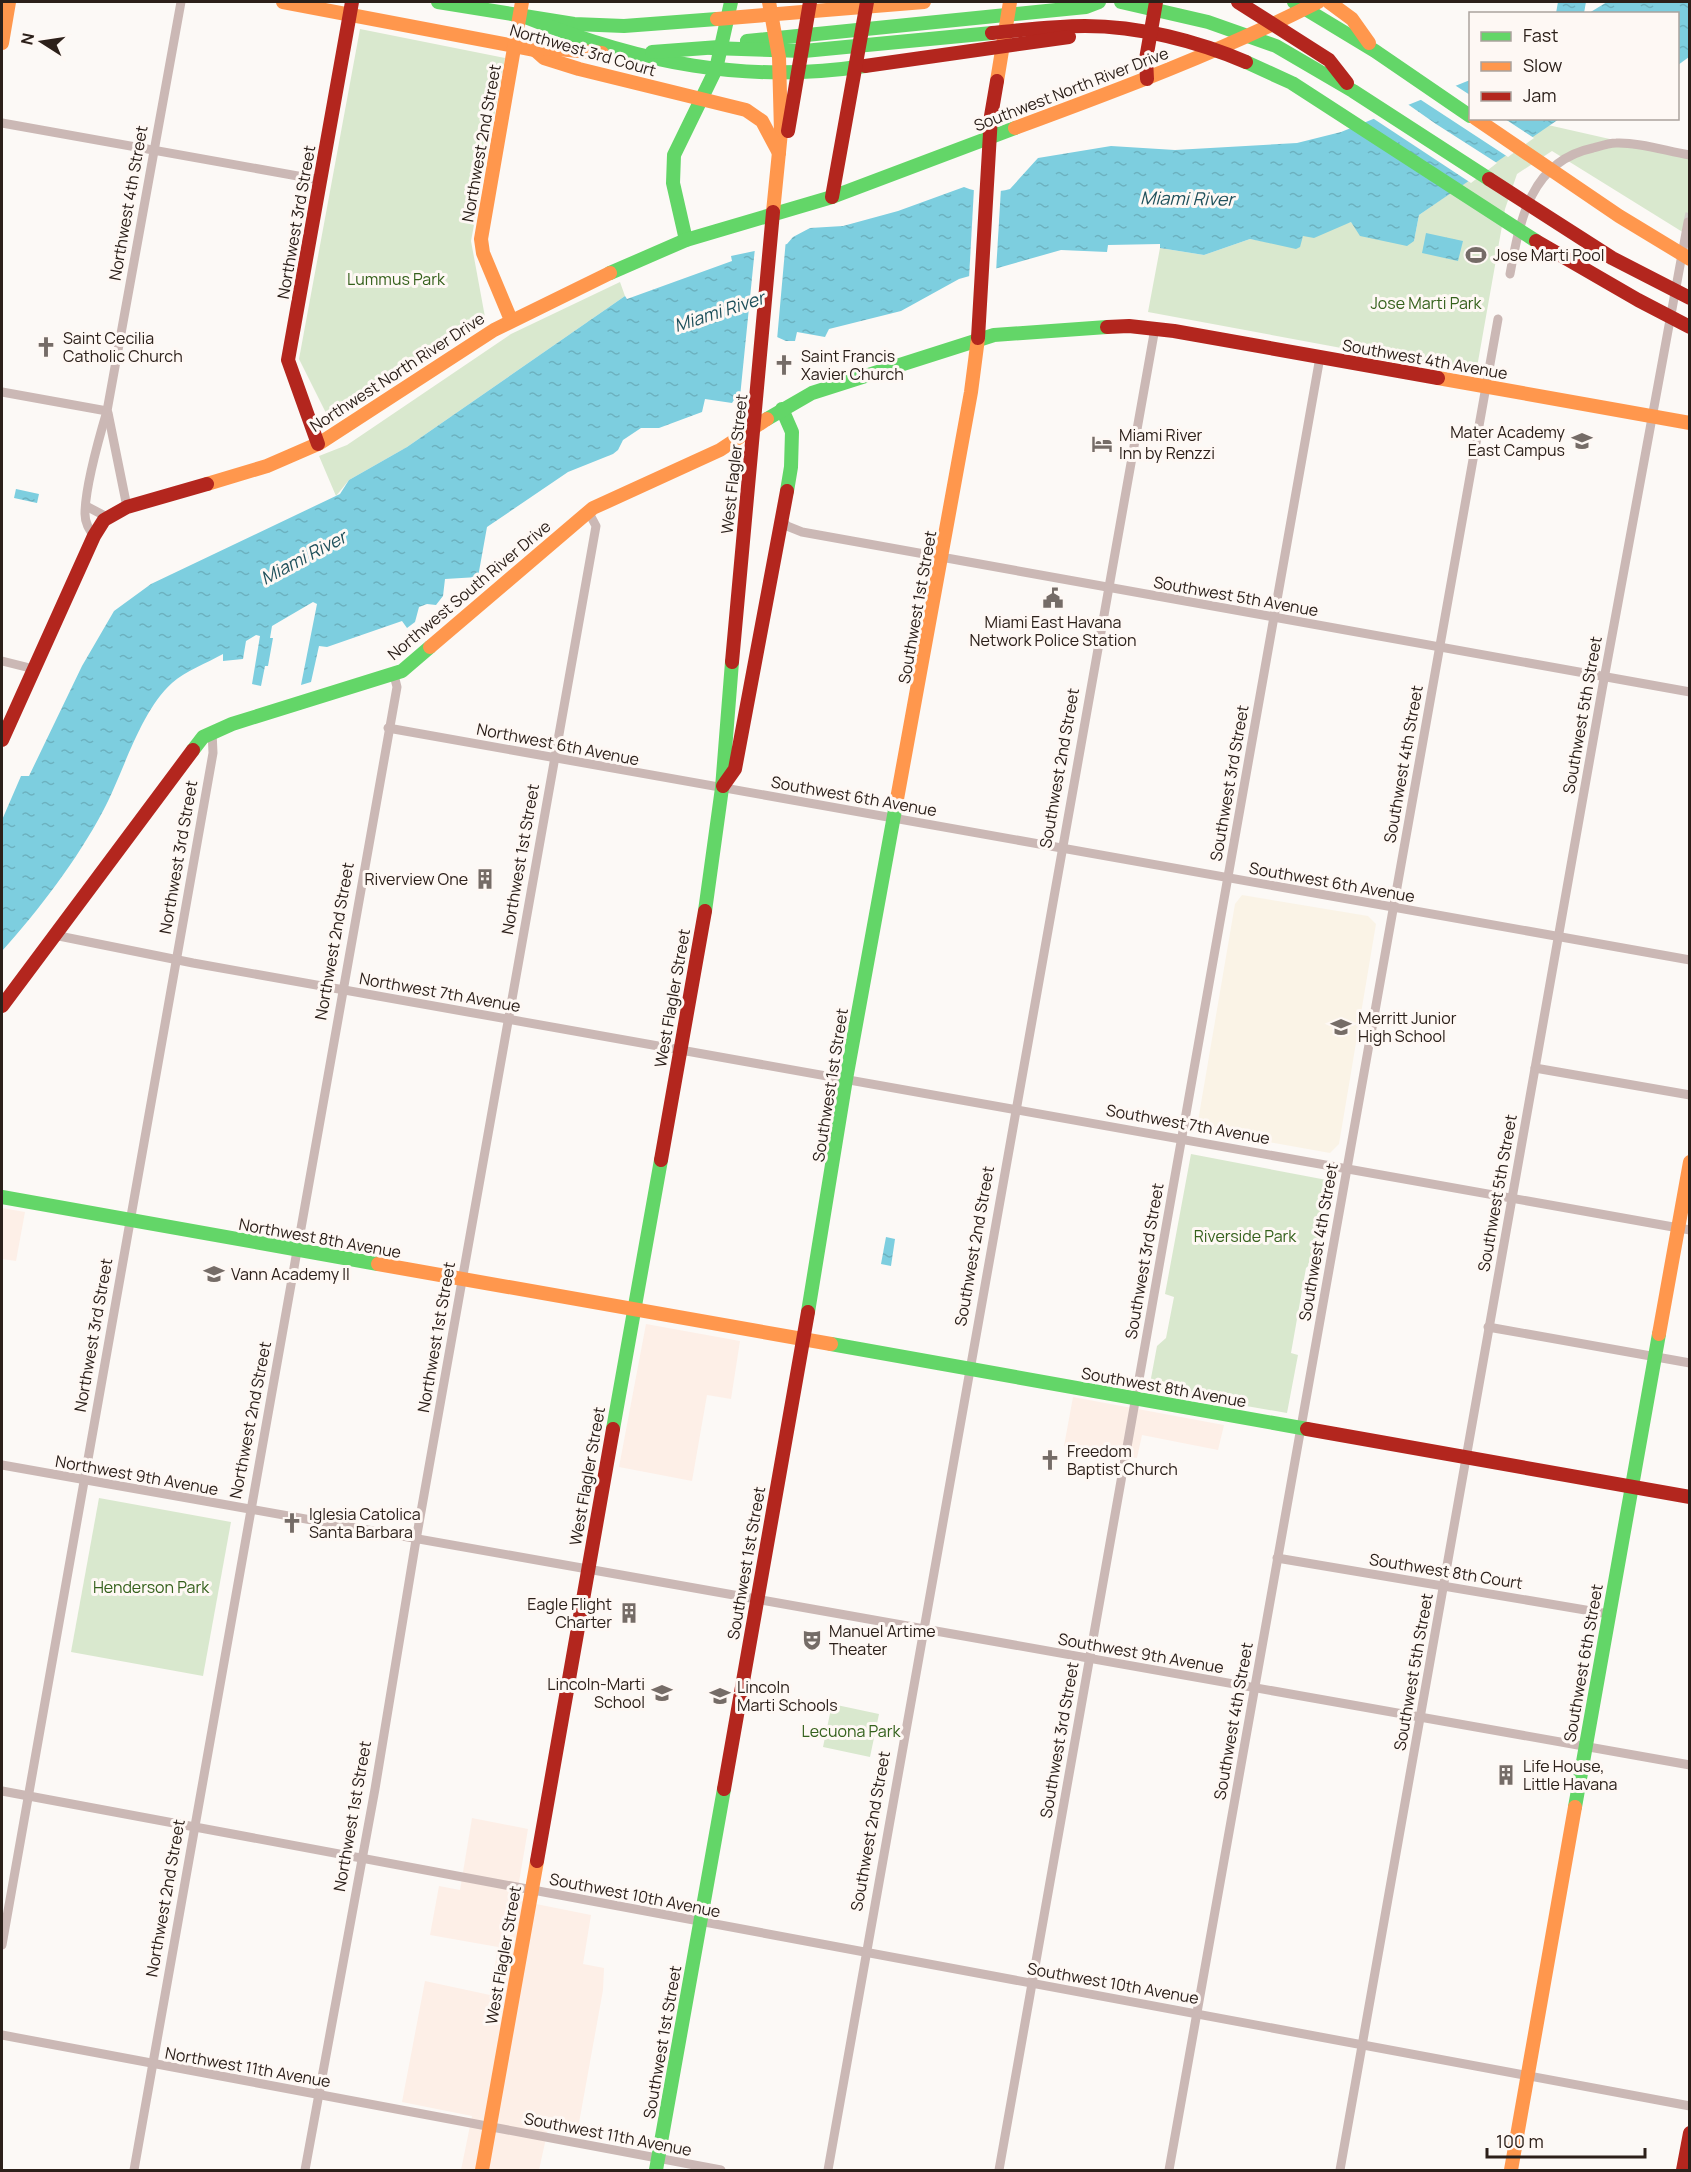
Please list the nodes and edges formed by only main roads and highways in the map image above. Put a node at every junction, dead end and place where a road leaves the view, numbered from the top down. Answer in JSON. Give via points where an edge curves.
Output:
{"nodes":[{"id":1,"x":9,"y":2,"type":"edge"},
{"id":2,"x":284,"y":2,"type":"edge"},
{"id":3,"x":438,"y":2,"type":"edge"},
{"id":4,"x":522,"y":2,"type":"edge"},
{"id":5,"x":731,"y":2,"type":"edge"},
{"id":6,"x":769,"y":2,"type":"edge"},
{"id":7,"x":788,"y":2,"type":"edge"},
{"id":8,"x":810,"y":2,"type":"edge"},
{"id":9,"x":867,"y":2,"type":"edge"},
{"id":10,"x":924,"y":2,"type":"edge"},
{"id":11,"x":1010,"y":2,"type":"edge"},
{"id":12,"x":1099,"y":2,"type":"edge"},
{"id":13,"x":1121,"y":2,"type":"edge"},
{"id":14,"x":1156,"y":2,"type":"edge"},
{"id":15,"x":1238,"y":2,"type":"edge"},
{"id":16,"x":1294,"y":2,"type":"edge"},
{"id":17,"x":1318,"y":2,"type":"edge"},
{"id":18,"x":1329,"y":2,"type":"edge"},
{"id":19,"x":351,"y":7,"type":"edge"},
{"id":20,"x":757,"y":15,"type":"junction"},
{"id":21,"x":528,"y":18,"type":"junction"},
{"id":22,"x":1132,"y":32,"type":"junction"},
{"id":23,"x":2,"y":44,"type":"edge"},
{"id":24,"x":515,"y":46,"type":"junction"},
{"id":25,"x":711,"y":48,"type":"junction"},
{"id":26,"x":534,"y":50,"type":"junction"},
{"id":27,"x":1375,"y":51,"type":"junction"},
{"id":28,"x":1147,"y":78,"type":"junction"},
{"id":29,"x":1353,"y":91,"type":"junction"},
{"id":30,"x":677,"y":93,"type":"junction"},
{"id":31,"x":702,"y":99,"type":"junction"},
{"id":32,"x":1469,"y":115,"type":"edge"},
{"id":33,"x":1478,"y":120,"type":"edge"},
{"id":34,"x":688,"y":125,"type":"junction"},
{"id":35,"x":780,"y":148,"type":"junction"},
{"id":36,"x":832,"y":197,"type":"junction"},
{"id":37,"x":686,"y":240,"type":"junction"},
{"id":38,"x":1689,"y":259,"type":"edge"},
{"id":39,"x":1689,"y":298,"type":"edge"},
{"id":40,"x":511,"y":320,"type":"junction"},
{"id":41,"x":1689,"y":327,"type":"edge"},
{"id":42,"x":782,"y":409,"type":"junction"},
{"id":43,"x":1689,"y":423,"type":"edge"},
{"id":44,"x":318,"y":444,"type":"junction"},
{"id":45,"x":2,"y":740,"type":"edge"},
{"id":46,"x":722,"y":788,"type":"junction"},
{"id":47,"x":2,"y":1006,"type":"edge"},
{"id":48,"x":1689,"y":1162,"type":"edge"},
{"id":49,"x":2,"y":1197,"type":"edge"},
{"id":50,"x":1684,"y":1229,"type":"edge"},
{"id":51,"x":633,"y":1310,"type":"junction"},
{"id":52,"x":803,"y":1340,"type":"junction"},
{"id":53,"x":1631,"y":1487,"type":"junction"},
{"id":54,"x":1689,"y":1497,"type":"edge"},
{"id":55,"x":1689,"y":2133,"type":"edge"},
{"id":56,"x":657,"y":2165,"type":"edge"},
{"id":57,"x":482,"y":2170,"type":"edge"},
{"id":58,"x":1511,"y":2170,"type":"edge"},
{"id":59,"x":1683,"y":2170,"type":"edge"}],
"edges":[{"from":1,"to":23,"type":"main road"},
{"from":2,"to":19,"type":"main road","name":"Northwest 3rd Court"},
{"from":3,"to":21,"type":"main road"},
{"from":4,"to":24,"type":"main road","name":"Northwest 2nd Street"},
{"from":5,"to":31,"type":"main road","via":[[719,58]]},
{"from":6,"to":35,"type":"main road","name":"West Flagler Street","via":[[780,67]]},
{"from":7,"to":20,"type":"main road"},
{"from":8,"to":35,"type":"main road","name":"West Flagler Street","via":[[789,128]]},
{"from":9,"to":36,"type":"main road"},
{"from":10,"to":20,"type":"main road"},
{"from":11,"to":52,"type":"main road","name":"Southwest 1st Street","via":[[991,116],[976,360],[846,1079]]},
{"from":12,"to":25,"type":"main road","via":[[1086,7]]},
{"from":13,"to":29,"type":"main road","via":[[1239,31],[1276,46]]},
{"from":14,"to":28,"type":"main road","via":[[1146,59]]},
{"from":15,"to":29,"type":"main road","via":[[1329,60]]},
{"from":16,"to":27,"type":"main road"},
{"from":17,"to":28,"type":"main road","name":"Southwest North River Drive"},
{"from":18,"to":27,"type":"main road","via":[[1352,19]]},
{"from":19,"to":24,"type":"main road","name":"Northwest 3rd Court"},
{"from":19,"to":44,"type":"main road","name":"Northwest 3rd Street","via":[[288,360]]},
{"from":20,"to":21,"type":"main road","via":[[624,26]]},
{"from":21,"to":22,"type":"main road","via":[[577,39],[700,68],[744,74],[827,70]]},
{"from":22,"to":25,"type":"main road","via":[[1117,27],[1058,27],[832,49]]},
{"from":22,"to":41,"type":"main road","via":[[1207,47],[1265,69],[1347,117],[1571,264]]},
{"from":24,"to":26,"type":"main road","name":"Northwest 3rd Court"},
{"from":24,"to":40,"type":"main road","name":"Northwest 2nd Street","via":[[481,239]]},
{"from":25,"to":26,"type":"main road","via":[[619,53]]},
{"from":26,"to":30,"type":"main road","name":"Northwest 3rd Court","via":[[544,58],[579,69]]},
{"from":27,"to":32,"type":"main road"},
{"from":28,"to":36,"type":"main road","name":"Southwest North River Drive"},
{"from":29,"to":39,"type":"main road","via":[[1612,258]]},
{"from":30,"to":31,"type":"main road","name":"Northwest 3rd Court"},
{"from":30,"to":34,"type":"main road","via":[[687,107]]},
{"from":31,"to":34,"type":"main road"},
{"from":31,"to":35,"type":"main road","name":"Northwest 3rd Court","via":[[754,114]]},
{"from":33,"to":38,"type":"main road"},
{"from":34,"to":37,"type":"main road","via":[[674,155],[672,172]]},
{"from":35,"to":46,"type":"main road","name":"West Flagler Street"},
{"from":36,"to":37,"type":"main road","name":"Northwest North River Drive"},
{"from":37,"to":40,"type":"main road","name":"Northwest North River Drive"},
{"from":40,"to":44,"type":"main road","name":"Northwest North River Drive"},
{"from":42,"to":43,"type":"main road","name":"Southwest 4th Avenue","via":[[812,393],[994,334],[1129,326]]},
{"from":42,"to":46,"type":"main road","name":"West Flagler Street","via":[[792,432],[793,452],[735,769]]},
{"from":42,"to":47,"type":"main road","name":"Northwest South River Drive","via":[[720,450],[588,511],[394,675],[212,731],[190,751]]},
{"from":44,"to":45,"type":"main road","name":"Northwest North River Drive","via":[[107,517],[94,536]]},
{"from":46,"to":51,"type":"main road","name":"West Flagler Street","via":[[708,895]]},
{"from":48,"to":50,"type":"main road","name":"Southwest 6th Street"},
{"from":49,"to":51,"type":"main road","name":"Northwest 8th Avenue"},
{"from":50,"to":53,"type":"main road","name":"Southwest 6th Street"},
{"from":51,"to":52,"type":"main road","name":"Southwest 8th Avenue"},
{"from":51,"to":57,"type":"main road","name":"West Flagler Street"},
{"from":52,"to":53,"type":"main road","name":"Southwest 8th Avenue"},
{"from":52,"to":56,"type":"main road","name":"Southwest 1st Street"},
{"from":53,"to":54,"type":"main road","name":"Southwest 8th Avenue"},
{"from":53,"to":58,"type":"main road","name":"Southwest 6th Street"},
{"from":55,"to":59,"type":"main road"}]}
